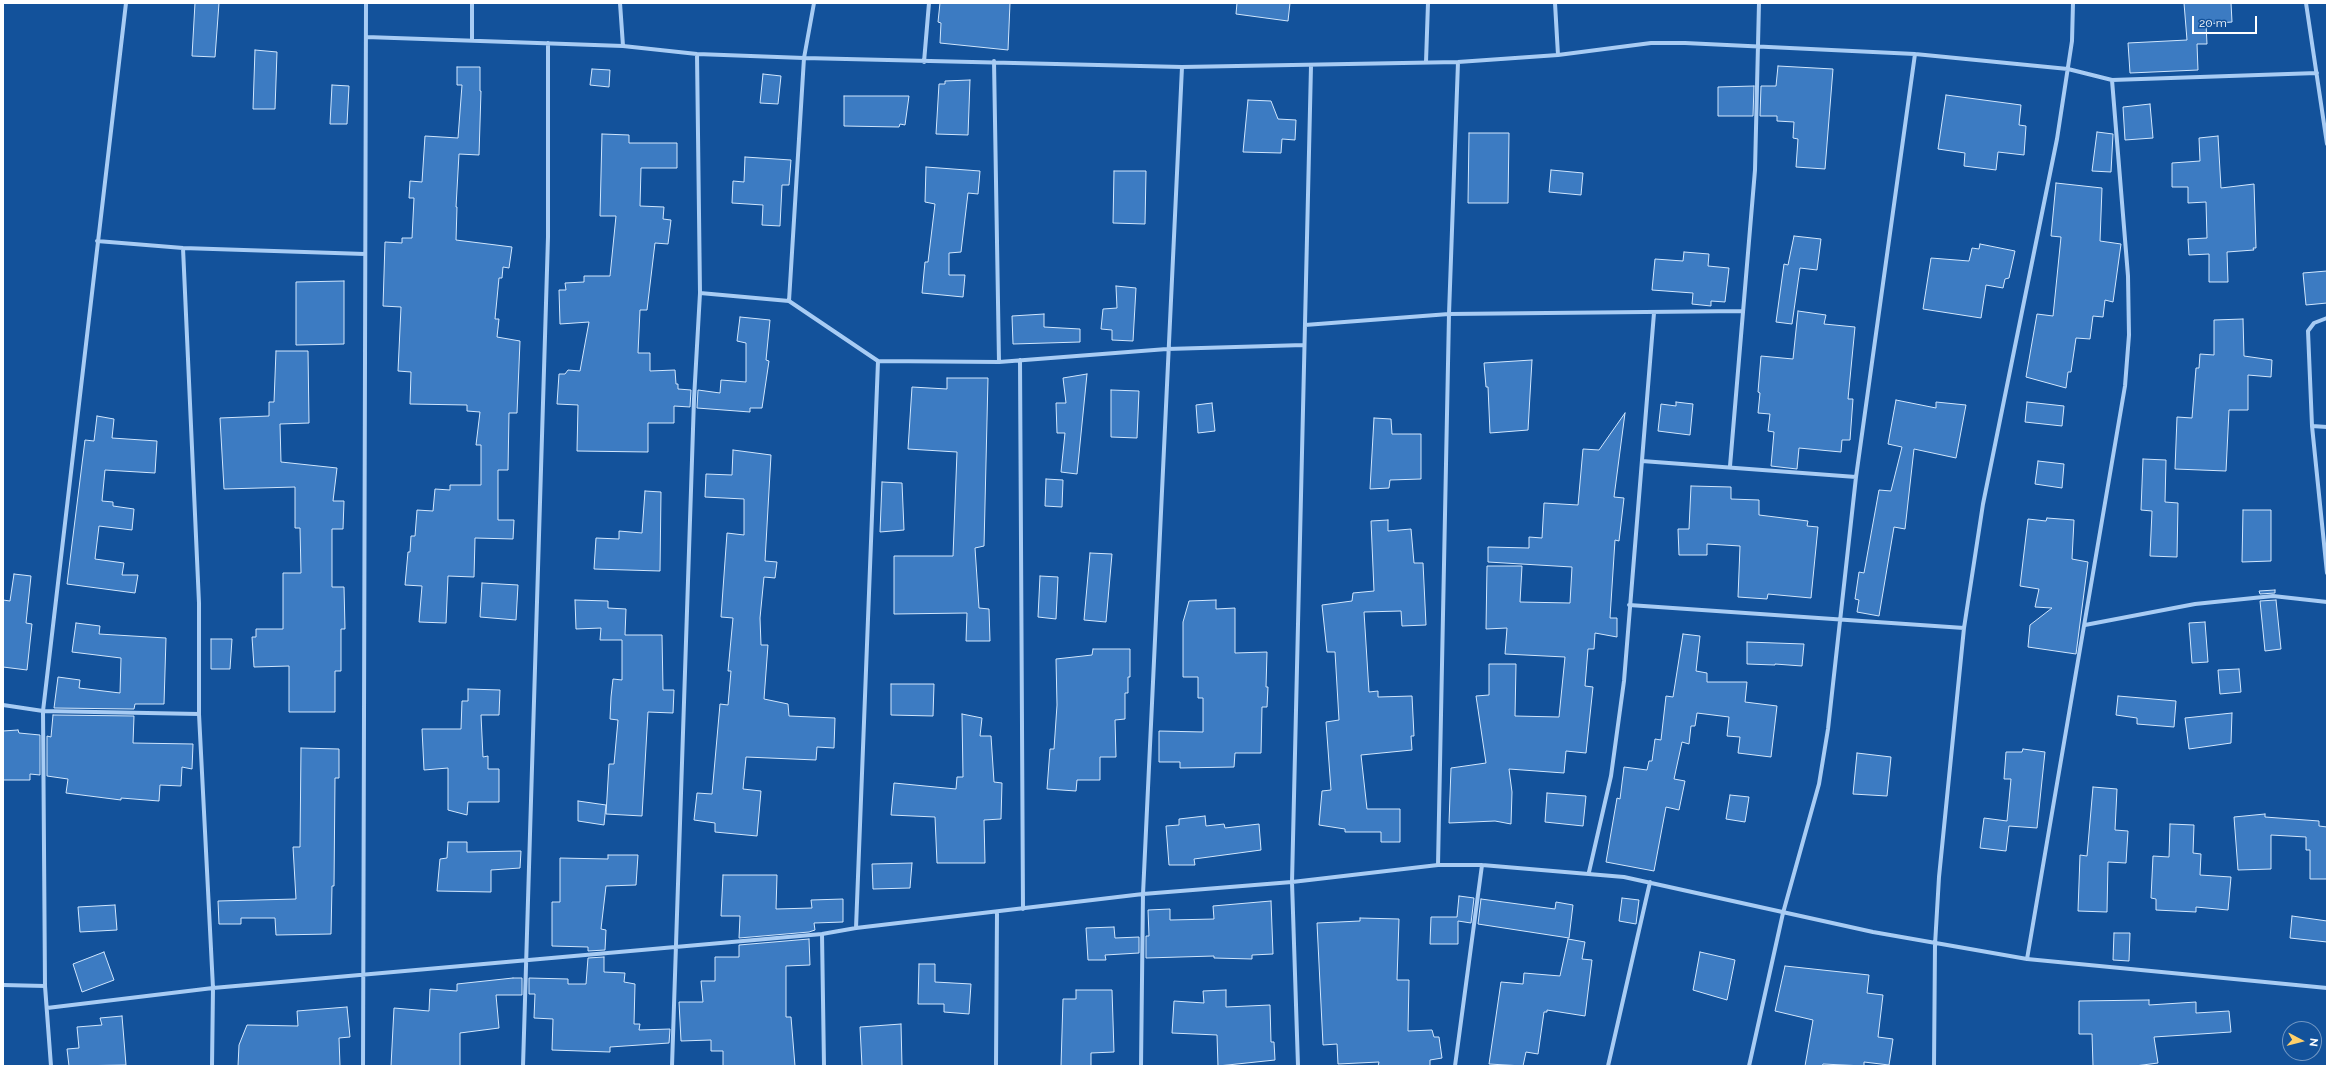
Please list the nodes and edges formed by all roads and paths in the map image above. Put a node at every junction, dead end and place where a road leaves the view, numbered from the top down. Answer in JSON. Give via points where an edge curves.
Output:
{"nodes":[{"id":1,"x":126,"y":3,"type":"edge"},
{"id":2,"x":366,"y":3,"type":"edge"},
{"id":3,"x":472,"y":3,"type":"edge"},
{"id":4,"x":620,"y":3,"type":"edge"},
{"id":5,"x":814,"y":3,"type":"edge"},
{"id":6,"x":929,"y":3,"type":"edge"},
{"id":7,"x":1428,"y":3,"type":"edge"},
{"id":8,"x":1555,"y":3,"type":"edge"},
{"id":9,"x":1759,"y":3,"type":"edge"},
{"id":10,"x":2073,"y":3,"type":"edge"},
{"id":11,"x":2306,"y":3,"type":"edge"},
{"id":12,"x":366,"y":37,"type":"junction"},
{"id":13,"x":472,"y":40,"type":"junction"},
{"id":14,"x":548,"y":43,"type":"junction"},
{"id":15,"x":623,"y":46,"type":"junction"},
{"id":16,"x":1759,"y":46,"type":"junction"},
{"id":17,"x":697,"y":54,"type":"junction"},
{"id":18,"x":1915,"y":54,"type":"junction"},
{"id":19,"x":1558,"y":55,"type":"junction"},
{"id":20,"x":804,"y":58,"type":"junction"},
{"id":21,"x":994,"y":61,"type":"junction"},
{"id":22,"x":924,"y":62,"type":"junction"},
{"id":23,"x":1426,"y":62,"type":"junction"},
{"id":24,"x":1458,"y":62,"type":"junction"},
{"id":25,"x":1311,"y":66,"type":"junction"},
{"id":26,"x":1182,"y":67,"type":"junction"},
{"id":27,"x":2068,"y":69,"type":"junction"},
{"id":28,"x":2317,"y":73,"type":"junction"},
{"id":29,"x":2112,"y":80,"type":"junction"},
{"id":30,"x":2327,"y":144,"type":"edge"},
{"id":31,"x":97,"y":241,"type":"junction"},
{"id":32,"x":183,"y":248,"type":"junction"},
{"id":33,"x":365,"y":254,"type":"junction"},
{"id":34,"x":700,"y":293,"type":"junction"},
{"id":35,"x":789,"y":301,"type":"junction"},
{"id":36,"x":1743,"y":311,"type":"junction"},
{"id":37,"x":1654,"y":313,"type":"junction"},
{"id":38,"x":1449,"y":314,"type":"junction"},
{"id":39,"x":2327,"y":318,"type":"edge"},
{"id":40,"x":1305,"y":325,"type":"junction"},
{"id":41,"x":1304,"y":344,"type":"junction"},
{"id":42,"x":1167,"y":349,"type":"junction"},
{"id":43,"x":1020,"y":360,"type":"junction"},
{"id":44,"x":878,"y":361,"type":"junction"},
{"id":45,"x":1000,"y":362,"type":"junction"},
{"id":46,"x":2312,"y":426,"type":"junction"},
{"id":47,"x":2327,"y":427,"type":"edge"},
{"id":48,"x":1642,"y":461,"type":"junction"},
{"id":49,"x":1730,"y":466,"type":"junction"},
{"id":50,"x":1856,"y":477,"type":"junction"},
{"id":51,"x":2327,"y":573,"type":"edge"},
{"id":52,"x":2327,"y":602,"type":"edge"},
{"id":53,"x":1629,"y":605,"type":"junction"},
{"id":54,"x":1840,"y":618,"type":"junction"},
{"id":55,"x":2084,"y":625,"type":"junction"},
{"id":56,"x":1964,"y":628,"type":"junction"},
{"id":57,"x":3,"y":705,"type":"edge"},
{"id":58,"x":43,"y":711,"type":"junction"},
{"id":59,"x":199,"y":714,"type":"junction"},
{"id":60,"x":1482,"y":864,"type":"junction"},
{"id":61,"x":1438,"y":865,"type":"junction"},
{"id":62,"x":1589,"y":872,"type":"junction"},
{"id":63,"x":1292,"y":882,"type":"junction"},
{"id":64,"x":1650,"y":882,"type":"junction"},
{"id":65,"x":1143,"y":894,"type":"junction"},
{"id":66,"x":1023,"y":909,"type":"junction"},
{"id":67,"x":997,"y":912,"type":"junction"},
{"id":68,"x":1783,"y":913,"type":"junction"},
{"id":69,"x":856,"y":928,"type":"junction"},
{"id":70,"x":822,"y":934,"type":"junction"},
{"id":71,"x":1935,"y":944,"type":"junction"},
{"id":72,"x":676,"y":946,"type":"junction"},
{"id":73,"x":524,"y":959,"type":"junction"},
{"id":74,"x":2027,"y":959,"type":"junction"},
{"id":75,"x":364,"y":974,"type":"junction"},
{"id":76,"x":3,"y":985,"type":"edge"},
{"id":77,"x":45,"y":986,"type":"junction"},
{"id":78,"x":213,"y":988,"type":"junction"},
{"id":79,"x":2327,"y":988,"type":"edge"},
{"id":80,"x":47,"y":1008,"type":"junction"},
{"id":81,"x":51,"y":1066,"type":"edge"},
{"id":82,"x":212,"y":1066,"type":"edge"},
{"id":83,"x":363,"y":1066,"type":"edge"},
{"id":84,"x":523,"y":1066,"type":"edge"},
{"id":85,"x":672,"y":1066,"type":"edge"},
{"id":86,"x":824,"y":1066,"type":"edge"},
{"id":87,"x":996,"y":1066,"type":"edge"},
{"id":88,"x":1141,"y":1066,"type":"edge"},
{"id":89,"x":1298,"y":1066,"type":"edge"},
{"id":90,"x":1455,"y":1066,"type":"edge"},
{"id":91,"x":1608,"y":1066,"type":"edge"},
{"id":92,"x":1749,"y":1066,"type":"edge"},
{"id":93,"x":1934,"y":1066,"type":"edge"}],
"edges":[{"from":1,"to":31,"type":"street"},
{"from":2,"to":12,"type":"street"},
{"from":3,"to":13,"type":"street"},
{"from":4,"to":15,"type":"street"},
{"from":5,"to":20,"type":"street"},
{"from":6,"to":22,"type":"street"},
{"from":7,"to":23,"type":"street"},
{"from":8,"to":19,"type":"street"},
{"from":9,"to":16,"type":"street"},
{"from":10,"to":27,"type":"street"},
{"from":11,"to":28,"type":"street"},
{"from":12,"to":13,"type":"street"},
{"from":12,"to":33,"type":"street"},
{"from":13,"to":14,"type":"street"},
{"from":14,"to":15,"type":"street"},
{"from":14,"to":73,"type":"street","via":[[548,237]]},
{"from":15,"to":17,"type":"street"},
{"from":16,"to":18,"type":"street"},
{"from":16,"to":19,"type":"street","via":[[1651,43]]},
{"from":16,"to":36,"type":"street","via":[[1754,170]]},
{"from":17,"to":20,"type":"street"},
{"from":17,"to":34,"type":"street"},
{"from":18,"to":27,"type":"street"},
{"from":18,"to":50,"type":"street"},
{"from":19,"to":24,"type":"street"},
{"from":20,"to":22,"type":"street"},
{"from":20,"to":35,"type":"street"},
{"from":21,"to":22,"type":"street"},
{"from":21,"to":26,"type":"street"},
{"from":21,"to":45,"type":"street"},
{"from":23,"to":24,"type":"street"},
{"from":23,"to":25,"type":"street"},
{"from":24,"to":38,"type":"street"},
{"from":25,"to":26,"type":"street"},
{"from":25,"to":40,"type":"street"},
{"from":26,"to":42,"type":"street"},
{"from":27,"to":29,"type":"street"},
{"from":27,"to":56,"type":"street","via":[[1983,504]]},
{"from":28,"to":29,"type":"street"},
{"from":28,"to":30,"type":"street"},
{"from":29,"to":55,"type":"street","via":[[2128,270],[2129,335],[2118,432]]},
{"from":31,"to":32,"type":"street"},
{"from":31,"to":58,"type":"street"},
{"from":32,"to":33,"type":"street"},
{"from":32,"to":59,"type":"street","via":[[199,603]]},
{"from":33,"to":75,"type":"street"},
{"from":34,"to":35,"type":"street"},
{"from":34,"to":72,"type":"street","via":[[694,399]]},
{"from":35,"to":44,"type":"street"},
{"from":36,"to":37,"type":"street"},
{"from":36,"to":49,"type":"street"},
{"from":37,"to":38,"type":"street"},
{"from":37,"to":48,"type":"street"},
{"from":38,"to":40,"type":"street"},
{"from":38,"to":61,"type":"street"},
{"from":39,"to":46,"type":"street","via":[[2314,323],[2308,330]]},
{"from":40,"to":41,"type":"street"},
{"from":41,"to":42,"type":"street"},
{"from":41,"to":63,"type":"street"},
{"from":42,"to":43,"type":"street"},
{"from":42,"to":65,"type":"street"},
{"from":43,"to":45,"type":"street"},
{"from":43,"to":66,"type":"street"},
{"from":44,"to":45,"type":"street"},
{"from":44,"to":69,"type":"street"},
{"from":46,"to":47,"type":"street"},
{"from":46,"to":51,"type":"street"},
{"from":48,"to":49,"type":"street"},
{"from":48,"to":53,"type":"street"},
{"from":49,"to":50,"type":"street"},
{"from":50,"to":54,"type":"street"},
{"from":52,"to":55,"type":"street","via":[[2273,596],[2257,597],[2195,604]]},
{"from":53,"to":54,"type":"street"},
{"from":53,"to":62,"type":"street","via":[[1611,776]]},
{"from":54,"to":56,"type":"street"},
{"from":54,"to":68,"type":"street","via":[[1828,729],[1819,784]]},
{"from":55,"to":74,"type":"street"},
{"from":56,"to":71,"type":"street","via":[[1939,877]]},
{"from":57,"to":58,"type":"street"},
{"from":58,"to":59,"type":"street"},
{"from":58,"to":77,"type":"street"},
{"from":59,"to":78,"type":"street"},
{"from":60,"to":61,"type":"street"},
{"from":60,"to":62,"type":"street"},
{"from":60,"to":90,"type":"street"},
{"from":61,"to":63,"type":"street"},
{"from":62,"to":64,"type":"street"},
{"from":63,"to":65,"type":"street"},
{"from":63,"to":89,"type":"street"},
{"from":64,"to":68,"type":"street"},
{"from":64,"to":91,"type":"street"},
{"from":65,"to":66,"type":"street"},
{"from":65,"to":88,"type":"street"},
{"from":66,"to":67,"type":"street"},
{"from":67,"to":69,"type":"street"},
{"from":67,"to":87,"type":"street"},
{"from":68,"to":71,"type":"street"},
{"from":68,"to":92,"type":"street"},
{"from":69,"to":70,"type":"street"},
{"from":70,"to":72,"type":"street"},
{"from":70,"to":86,"type":"street"},
{"from":71,"to":74,"type":"street"},
{"from":71,"to":93,"type":"street"},
{"from":72,"to":73,"type":"street"},
{"from":72,"to":85,"type":"street"},
{"from":73,"to":75,"type":"street"},
{"from":73,"to":84,"type":"street"},
{"from":74,"to":79,"type":"street"},
{"from":75,"to":78,"type":"street"},
{"from":75,"to":83,"type":"street"},
{"from":76,"to":77,"type":"street"},
{"from":77,"to":80,"type":"street"},
{"from":78,"to":80,"type":"street"},
{"from":78,"to":82,"type":"street"},
{"from":80,"to":81,"type":"street"}]}
